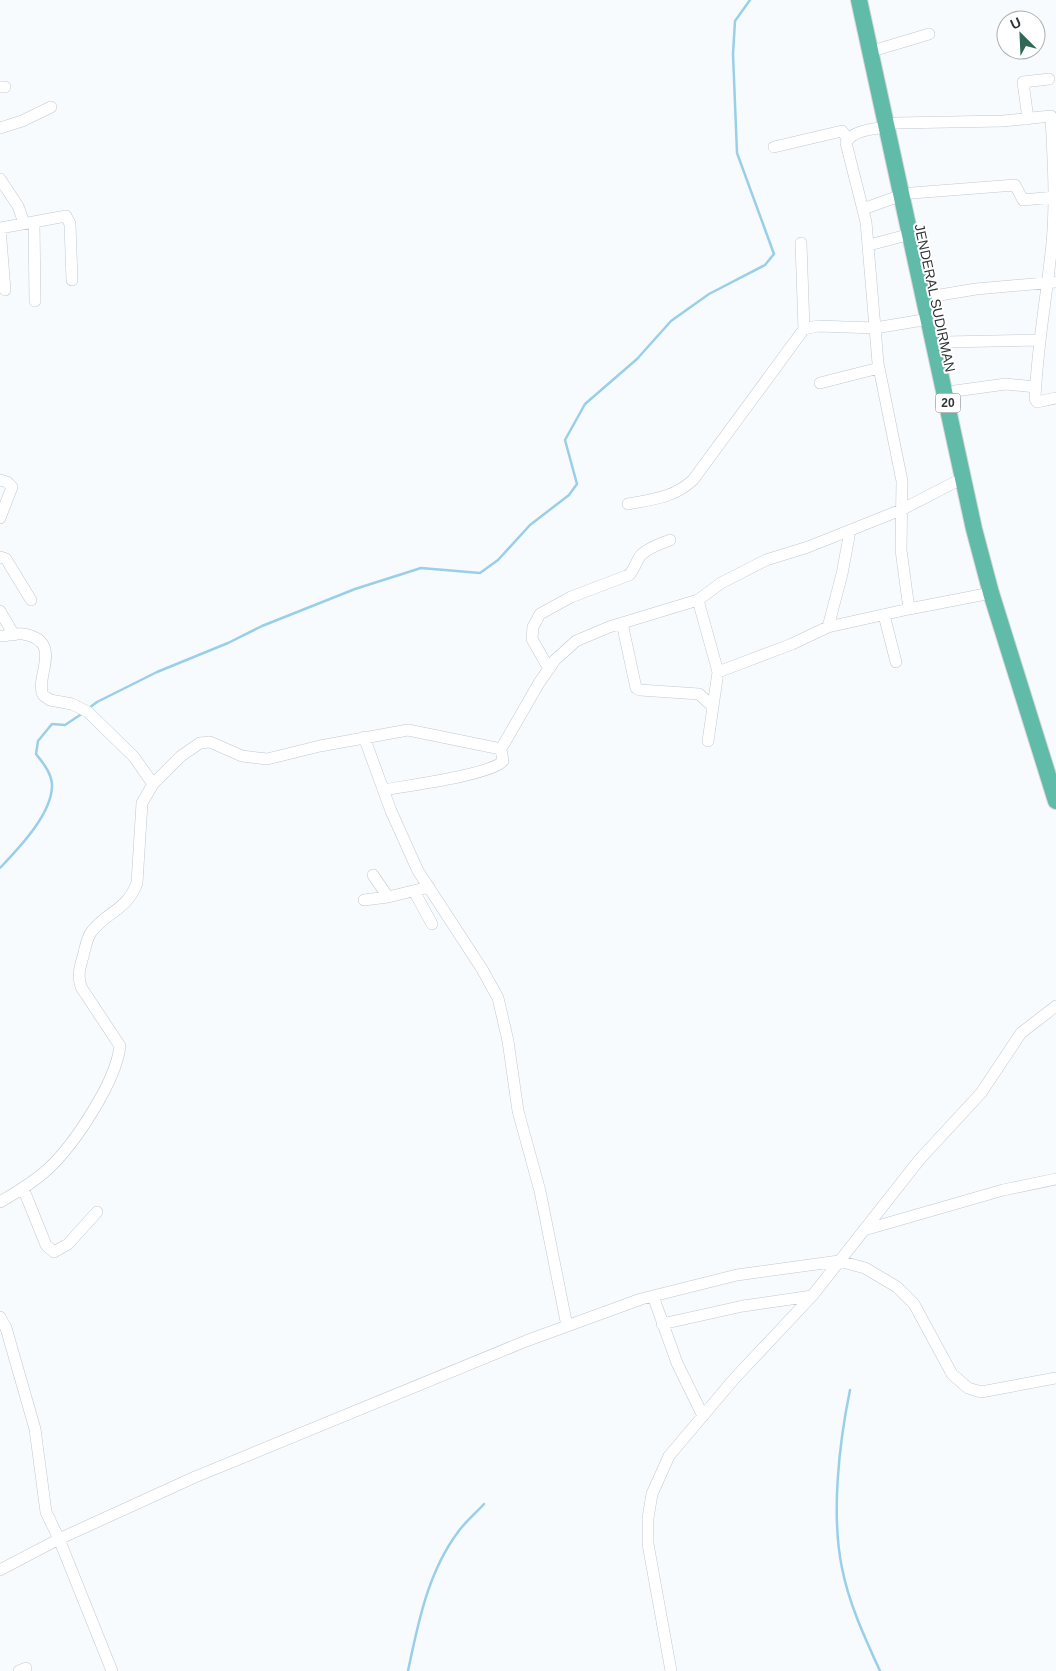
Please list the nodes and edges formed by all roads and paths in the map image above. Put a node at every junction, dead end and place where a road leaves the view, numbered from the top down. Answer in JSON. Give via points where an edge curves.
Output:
{"nodes":[{"id":1,"x":859,"y":0,"type":"edge"},
{"id":2,"x":868,"y":0,"type":"edge"},
{"id":3,"x":929,"y":34,"type":"dead end"},
{"id":4,"x":879,"y":49,"type":"junction"},
{"id":5,"x":1049,"y":79,"type":"dead end"},
{"id":6,"x":51,"y":107,"type":"dead end"},
{"id":7,"x":1054,"y":115,"type":"edge"},
{"id":8,"x":1028,"y":119,"type":"junction"},
{"id":9,"x":891,"y":125,"type":"junction"},
{"id":10,"x":0,"y":128,"type":"edge"},
{"id":11,"x":848,"y":139,"type":"junction"},
{"id":12,"x":774,"y":148,"type":"dead end"},
{"id":13,"x":0,"y":179,"type":"edge"},
{"id":14,"x":1054,"y":193,"type":"edge"},
{"id":15,"x":907,"y":194,"type":"junction"},
{"id":16,"x":863,"y":209,"type":"junction"},
{"id":17,"x":29,"y":222,"type":"junction"},
{"id":18,"x":0,"y":228,"type":"edge"},
{"id":19,"x":911,"y":234,"type":"junction"},
{"id":20,"x":801,"y":243,"type":"dead end"},
{"id":21,"x":869,"y":245,"type":"junction"},
{"id":22,"x":72,"y":280,"type":"dead end"},
{"id":23,"x":1051,"y":282,"type":"edge"},
{"id":24,"x":5,"y":290,"type":"dead end"},
{"id":25,"x":934,"y":296,"type":"junction"},
{"id":26,"x":35,"y":301,"type":"dead end"},
{"id":27,"x":929,"y":319,"type":"junction"},
{"id":28,"x":875,"y":328,"type":"junction"},
{"id":29,"x":804,"y":330,"type":"junction"},
{"id":30,"x":1040,"y":340,"type":"junction"},
{"id":31,"x":945,"y":342,"type":"junction"},
{"id":32,"x":879,"y":368,"type":"junction"},
{"id":33,"x":820,"y":382,"type":"dead end"},
{"id":34,"x":1036,"y":387,"type":"junction"},
{"id":35,"x":955,"y":391,"type":"junction"},
{"id":36,"x":1056,"y":398,"type":"edge"},
{"id":37,"x":963,"y":478,"type":"junction"},
{"id":38,"x":0,"y":480,"type":"edge"},
{"id":39,"x":628,"y":504,"type":"dead end"},
{"id":40,"x":901,"y":510,"type":"junction"},
{"id":41,"x":0,"y":518,"type":"edge"},
{"id":42,"x":850,"y":531,"type":"junction"},
{"id":43,"x":670,"y":540,"type":"dead end"},
{"id":44,"x":0,"y":557,"type":"edge"},
{"id":45,"x":991,"y":593,"type":"junction"},
{"id":46,"x":31,"y":600,"type":"dead end"},
{"id":47,"x":698,"y":600,"type":"junction"},
{"id":48,"x":909,"y":609,"type":"junction"},
{"id":49,"x":0,"y":611,"type":"edge"},
{"id":50,"x":884,"y":615,"type":"junction"},
{"id":51,"x":622,"y":623,"type":"junction"},
{"id":52,"x":828,"y":627,"type":"junction"},
{"id":53,"x":14,"y":635,"type":"junction"},
{"id":54,"x":0,"y":636,"type":"edge"},
{"id":55,"x":896,"y":662,"type":"dead end"},
{"id":56,"x":549,"y":669,"type":"junction"},
{"id":57,"x":718,"y":672,"type":"junction"},
{"id":58,"x":712,"y":706,"type":"junction"},
{"id":59,"x":364,"y":737,"type":"junction"},
{"id":60,"x":708,"y":741,"type":"dead end"},
{"id":61,"x":501,"y":749,"type":"junction"},
{"id":62,"x":1056,"y":768,"type":"edge"},
{"id":63,"x":153,"y":784,"type":"junction"},
{"id":64,"x":383,"y":790,"type":"junction"},
{"id":65,"x":1056,"y":801,"type":"edge"},
{"id":66,"x":373,"y":875,"type":"dead end"},
{"id":67,"x":429,"y":887,"type":"junction"},
{"id":68,"x":414,"y":891,"type":"junction"},
{"id":69,"x":388,"y":898,"type":"junction"},
{"id":70,"x":364,"y":900,"type":"dead end"},
{"id":71,"x":432,"y":924,"type":"dead end"},
{"id":72,"x":1056,"y":1006,"type":"edge"},
{"id":73,"x":1056,"y":1179,"type":"edge"},
{"id":74,"x":23,"y":1188,"type":"junction"},
{"id":75,"x":0,"y":1202,"type":"edge"},
{"id":76,"x":97,"y":1212,"type":"dead end"},
{"id":77,"x":864,"y":1230,"type":"junction"},
{"id":78,"x":839,"y":1261,"type":"junction"},
{"id":79,"x":653,"y":1296,"type":"junction"},
{"id":80,"x":812,"y":1296,"type":"junction"},
{"id":81,"x":0,"y":1317,"type":"edge"},
{"id":82,"x":662,"y":1324,"type":"junction"},
{"id":83,"x":567,"y":1326,"type":"junction"},
{"id":84,"x":1056,"y":1378,"type":"edge"},
{"id":85,"x":703,"y":1416,"type":"junction"},
{"id":86,"x":59,"y":1539,"type":"junction"},
{"id":87,"x":0,"y":1570,"type":"edge"},
{"id":88,"x":112,"y":1671,"type":"edge"},
{"id":89,"x":671,"y":1671,"type":"edge"}],
"edges":[{"from":1,"to":9,"type":"highway","number":"20"},
{"from":2,"to":4,"type":"highway","number":"20"},
{"from":3,"to":4,"type":"street"},
{"from":4,"to":9,"type":"highway","number":"20"},
{"from":5,"to":8,"type":"street","via":[[1023,82]]},
{"from":6,"to":10,"type":"street"},
{"from":7,"to":8,"type":"street"},
{"from":7,"to":14,"type":"street"},
{"from":8,"to":9,"type":"street"},
{"from":9,"to":11,"type":"street","via":[[855,134]]},
{"from":9,"to":15,"type":"highway","number":"20"},
{"from":11,"to":12,"type":"street","via":[[842,131]]},
{"from":11,"to":16,"type":"street","via":[[846,143]]},
{"from":13,"to":17,"type":"street"},
{"from":14,"to":15,"type":"street","via":[[1023,200],[1017,186],[1012,184]]},
{"from":14,"to":23,"type":"street"},
{"from":15,"to":16,"type":"street"},
{"from":15,"to":19,"type":"highway","number":"20"},
{"from":15,"to":25,"type":"highway","name":"JENDERAL SUDIRMAN","number":"20"},
{"from":16,"to":21,"type":"street"},
{"from":17,"to":18,"type":"street"},
{"from":17,"to":22,"type":"street","via":[[68,218]]},
{"from":17,"to":26,"type":"street"},
{"from":18,"to":24,"type":"street"},
{"from":19,"to":21,"type":"street"},
{"from":19,"to":27,"type":"highway","number":"20"},
{"from":20,"to":29,"type":"street"},
{"from":21,"to":28,"type":"street"},
{"from":23,"to":25,"type":"street"},
{"from":23,"to":30,"type":"street"},
{"from":25,"to":31,"type":"highway","name":"JENDERAL SUDIRMAN","number":"20"},
{"from":27,"to":28,"type":"street"},
{"from":27,"to":37,"type":"highway","number":"20"},
{"from":28,"to":29,"type":"street","via":[[818,326]]},
{"from":28,"to":32,"type":"street"},
{"from":29,"to":39,"type":"street","via":[[693,480],[671,495]]},
{"from":30,"to":31,"type":"street"},
{"from":30,"to":34,"type":"street"},
{"from":31,"to":35,"type":"highway","name":"JENDERAL SUDIRMAN","number":"20"},
{"from":32,"to":33,"type":"street"},
{"from":32,"to":40,"type":"street","via":[[902,481]]},
{"from":34,"to":35,"type":"street","via":[[1006,384]]},
{"from":34,"to":36,"type":"street","via":[[1037,402]]},
{"from":35,"to":62,"type":"highway","name":"JENDERAL SUDIRMAN","number":"20","via":[[1001,591]]},
{"from":37,"to":40,"type":"street"},
{"from":37,"to":45,"type":"highway","number":"20"},
{"from":38,"to":41,"type":"street","via":[[12,487]]},
{"from":40,"to":42,"type":"street"},
{"from":40,"to":48,"type":"street","via":[[901,550]]},
{"from":42,"to":47,"type":"street","via":[[766,560],[721,583]]},
{"from":42,"to":52,"type":"street"},
{"from":43,"to":56,"type":"street","via":[[640,556],[636,568],[629,575],[571,597],[540,614],[533,627],[532,639]]},
{"from":44,"to":46,"type":"street","via":[[6,558]]},
{"from":45,"to":48,"type":"street"},
{"from":45,"to":65,"type":"highway","number":"20"},
{"from":47,"to":51,"type":"street"},
{"from":47,"to":57,"type":"street"},
{"from":48,"to":50,"type":"street"},
{"from":49,"to":53,"type":"street"},
{"from":50,"to":52,"type":"street"},
{"from":50,"to":55,"type":"street"},
{"from":51,"to":56,"type":"street","via":[[576,641]]},
{"from":51,"to":58,"type":"street","via":[[636,688],[699,694]]},
{"from":52,"to":57,"type":"street"},
{"from":53,"to":54,"type":"street"},
{"from":53,"to":63,"type":"street","via":[[29,636],[44,648],[47,658],[41,686],[43,695],[86,710],[134,758]]},
{"from":56,"to":61,"type":"street"},
{"from":57,"to":58,"type":"street"},
{"from":58,"to":60,"type":"street"},
{"from":59,"to":61,"type":"street","via":[[419,731]]},
{"from":59,"to":63,"type":"street","via":[[267,759],[242,756],[210,742],[200,743],[181,756]]},
{"from":59,"to":64,"type":"street"},
{"from":61,"to":64,"type":"street","via":[[503,761],[498,765],[469,774]]},
{"from":63,"to":74,"type":"street","via":[[140,807],[133,893],[127,903],[92,930],[79,972],[81,987],[118,1043],[117,1060],[91,1116],[54,1163]]},
{"from":64,"to":67,"type":"street"},
{"from":66,"to":69,"type":"street"},
{"from":67,"to":68,"type":"street"},
{"from":67,"to":83,"type":"street","via":[[498,998],[518,1111],[540,1191]]},
{"from":68,"to":69,"type":"street"},
{"from":68,"to":71,"type":"street"},
{"from":69,"to":70,"type":"street"},
{"from":72,"to":77,"type":"street","via":[[1021,1033],[981,1093],[920,1159]]},
{"from":73,"to":77,"type":"street","via":[[1003,1190]]},
{"from":74,"to":75,"type":"street"},
{"from":74,"to":76,"type":"street","via":[[46,1246],[54,1252],[68,1244]]},
{"from":77,"to":78,"type":"street"},
{"from":78,"to":79,"type":"street","via":[[737,1275]]},
{"from":78,"to":80,"type":"street"},
{"from":78,"to":84,"type":"street","via":[[875,1273],[904,1293],[922,1315],[952,1374],[968,1388],[981,1392]]},
{"from":79,"to":82,"type":"street"},
{"from":79,"to":83,"type":"street"},
{"from":80,"to":82,"type":"street","via":[[743,1306]]},
{"from":80,"to":85,"type":"street"},
{"from":81,"to":86,"type":"street","via":[[29,1403],[46,1512]]},
{"from":82,"to":85,"type":"street"},
{"from":83,"to":86,"type":"street","via":[[195,1477]]},
{"from":85,"to":89,"type":"street","via":[[663,1467],[654,1487],[648,1518],[648,1550]]},
{"from":86,"to":87,"type":"street"},
{"from":86,"to":88,"type":"street"}]}
